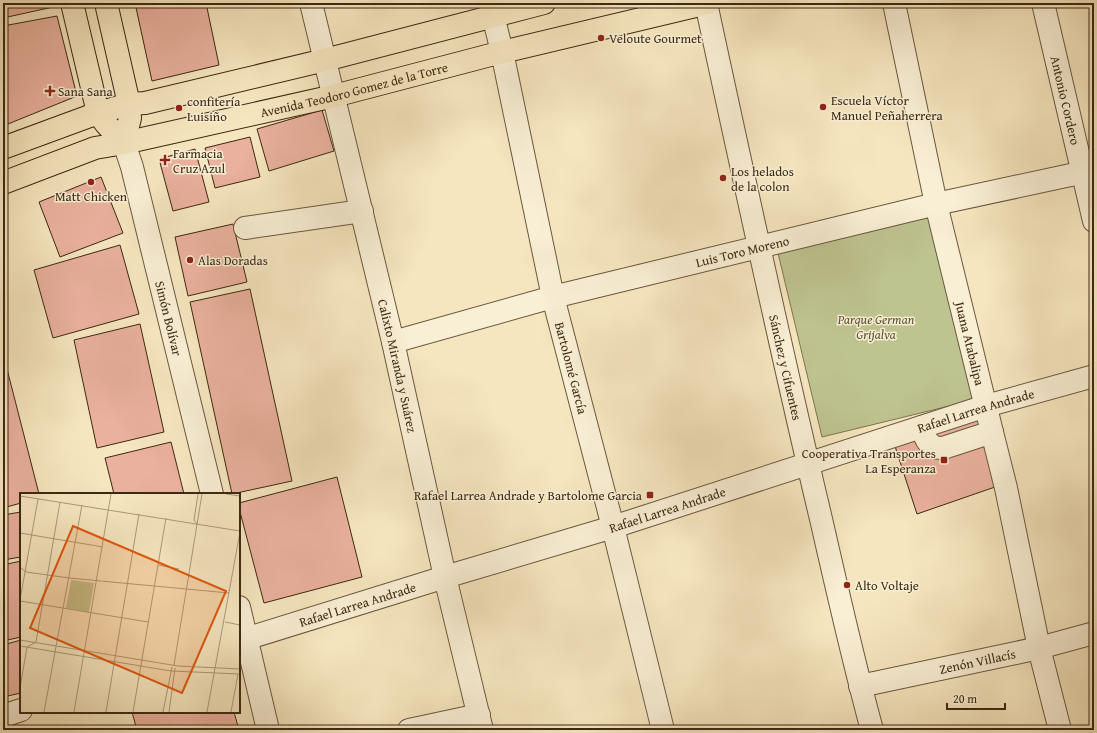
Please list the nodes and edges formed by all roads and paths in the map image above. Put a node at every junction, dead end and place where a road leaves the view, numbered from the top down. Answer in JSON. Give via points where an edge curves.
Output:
{"nodes":[{"id":1,"x":72,"y":3,"type":"edge"},
{"id":2,"x":106,"y":3,"type":"edge"},
{"id":3,"x":311,"y":3,"type":"edge"},
{"id":4,"x":544,"y":3,"type":"edge"},
{"id":5,"x":707,"y":3,"type":"edge"},
{"id":6,"x":894,"y":3,"type":"edge"},
{"id":7,"x":1043,"y":3,"type":"edge"},
{"id":8,"x":491,"y":9,"type":"edge"},
{"id":9,"x":502,"y":52,"type":"junction"},
{"id":10,"x":325,"y":60,"type":"junction"},
{"id":11,"x":334,"y":96,"type":"junction"},
{"id":12,"x":129,"y":104,"type":"junction"},
{"id":13,"x":98,"y":112,"type":"junction"},
{"id":14,"x":124,"y":143,"type":"junction"},
{"id":15,"x":3,"y":148,"type":"edge"},
{"id":16,"x":1088,"y":171,"type":"edge"},
{"id":17,"x":3,"y":183,"type":"edge"},
{"id":18,"x":936,"y":204,"type":"junction"},
{"id":19,"x":362,"y":211,"type":"junction"},
{"id":20,"x":1094,"y":222,"type":"edge"},
{"id":21,"x":245,"y":228,"type":"dead end"},
{"id":22,"x":758,"y":247,"type":"junction"},
{"id":23,"x":553,"y":297,"type":"junction"},
{"id":24,"x":393,"y":342,"type":"junction"},
{"id":25,"x":1094,"y":376,"type":"edge"},
{"id":26,"x":986,"y":406,"type":"junction"},
{"id":27,"x":922,"y":427,"type":"junction"},
{"id":28,"x":992,"y":432,"type":"junction"},
{"id":29,"x":808,"y":464,"type":"junction"},
{"id":30,"x":212,"y":493,"type":"edge"},
{"id":31,"x":613,"y":527,"type":"junction"},
{"id":32,"x":445,"y":577,"type":"junction"},
{"id":33,"x":240,"y":615,"type":"edge"},
{"id":34,"x":1094,"y":633,"type":"edge"},
{"id":35,"x":243,"y":640,"type":"edge"},
{"id":36,"x":1039,"y":648,"type":"junction"},
{"id":37,"x":860,"y":686,"type":"junction"},
{"id":38,"x":20,"y":710,"type":"edge"},
{"id":39,"x":3,"y":716,"type":"edge"},
{"id":40,"x":481,"y":722,"type":"edge"},
{"id":41,"x":268,"y":730,"type":"edge"},
{"id":42,"x":409,"y":730,"type":"edge"},
{"id":43,"x":663,"y":730,"type":"edge"},
{"id":44,"x":872,"y":730,"type":"edge"},
{"id":45,"x":1060,"y":730,"type":"edge"}],
"edges":[{"from":1,"to":13,"type":"main road"},
{"from":2,"to":12,"type":"main road"},
{"from":3,"to":10,"type":"street","name":"Calixto Miranda y Suárez"},
{"from":4,"to":8,"type":"main road"},
{"from":5,"to":9,"type":"main road","name":"Avenida Teodoro Gomez de la Torre"},
{"from":5,"to":22,"type":"street","name":"Sánchez y Cifuentes"},
{"from":6,"to":18,"type":"street","name":"Juana Atabalipa"},
{"from":7,"to":16,"type":"street","name":"Antonio Cordero"},
{"from":8,"to":9,"type":"street","name":"Bartolomé García"},
{"from":8,"to":10,"type":"main road"},
{"from":9,"to":11,"type":"main road","name":"Avenida Teodoro Gomez de la Torre"},
{"from":9,"to":23,"type":"street","name":"Bartolomé García"},
{"from":10,"to":11,"type":"street","name":"Calixto Miranda y Suárez"},
{"from":10,"to":12,"type":"main road","via":[[145,103]]},
{"from":11,"to":14,"type":"main road","name":"Avenida Teodoro Gomez de la Torre"},
{"from":11,"to":19,"type":"street","name":"Calixto Miranda y Suárez"},
{"from":12,"to":13,"type":"main road"},
{"from":12,"to":14,"type":"main road","via":[[130,118]]},
{"from":13,"to":14,"type":"main road"},
{"from":13,"to":15,"type":"main road"},
{"from":14,"to":17,"type":"main road","name":"Avenida Teodoro Gomez de la Torre","via":[[95,148]]},
{"from":14,"to":30,"type":"street","name":"Simón Bolívar"},
{"from":16,"to":18,"type":"street","name":"Luis Toro Moreno"},
{"from":16,"to":20,"type":"street","name":"Antonio Cordero"},
{"from":18,"to":22,"type":"street","name":"Luis Toro Moreno"},
{"from":18,"to":26,"type":"street","name":"Juana Atabalipa"},
{"from":19,"to":21,"type":"street"},
{"from":19,"to":24,"type":"street","name":"Calixto Miranda y Suárez"},
{"from":22,"to":23,"type":"street","name":"Luis Toro Moreno"},
{"from":22,"to":29,"type":"street","name":"Sánchez y Cifuentes"},
{"from":23,"to":24,"type":"street","name":"Luis Toro Moreno"},
{"from":23,"to":31,"type":"street","name":"Bartolomé García"},
{"from":24,"to":32,"type":"street","name":"Calixto Miranda y Suárez"},
{"from":25,"to":26,"type":"street","name":"Rafael Larrea Andrade"},
{"from":26,"to":27,"type":"street","name":"Rafael Larrea Andrade"},
{"from":26,"to":28,"type":"street","name":"Juana Atabalipa"},
{"from":27,"to":28,"type":"street","via":[[924,435],[935,448],[943,448]]},
{"from":27,"to":29,"type":"street","name":"Rafael Larrea Andrade"},
{"from":28,"to":36,"type":"street","name":"Juana Atabalipa"},
{"from":29,"to":31,"type":"street","name":"Rafael Larrea Andrade"},
{"from":29,"to":37,"type":"street","name":"Sánchez y Cifuentes"},
{"from":31,"to":32,"type":"street","name":"Rafael Larrea Andrade"},
{"from":31,"to":43,"type":"street","name":"Bartolomé García"},
{"from":32,"to":35,"type":"street","name":"Rafael Larrea Andrade"},
{"from":32,"to":40,"type":"street","name":"Calixto Miranda y Suárez"},
{"from":33,"to":35,"type":"street"},
{"from":34,"to":36,"type":"street","name":"Zenón Villacís"},
{"from":35,"to":41,"type":"street"},
{"from":36,"to":37,"type":"street","name":"Zenón Villacís"},
{"from":36,"to":45,"type":"street","name":"Juana Atabalipa"},
{"from":37,"to":44,"type":"street","name":"Sánchez y Cifuentes"},
{"from":38,"to":39,"type":"street"},
{"from":40,"to":42,"type":"street"}]}
